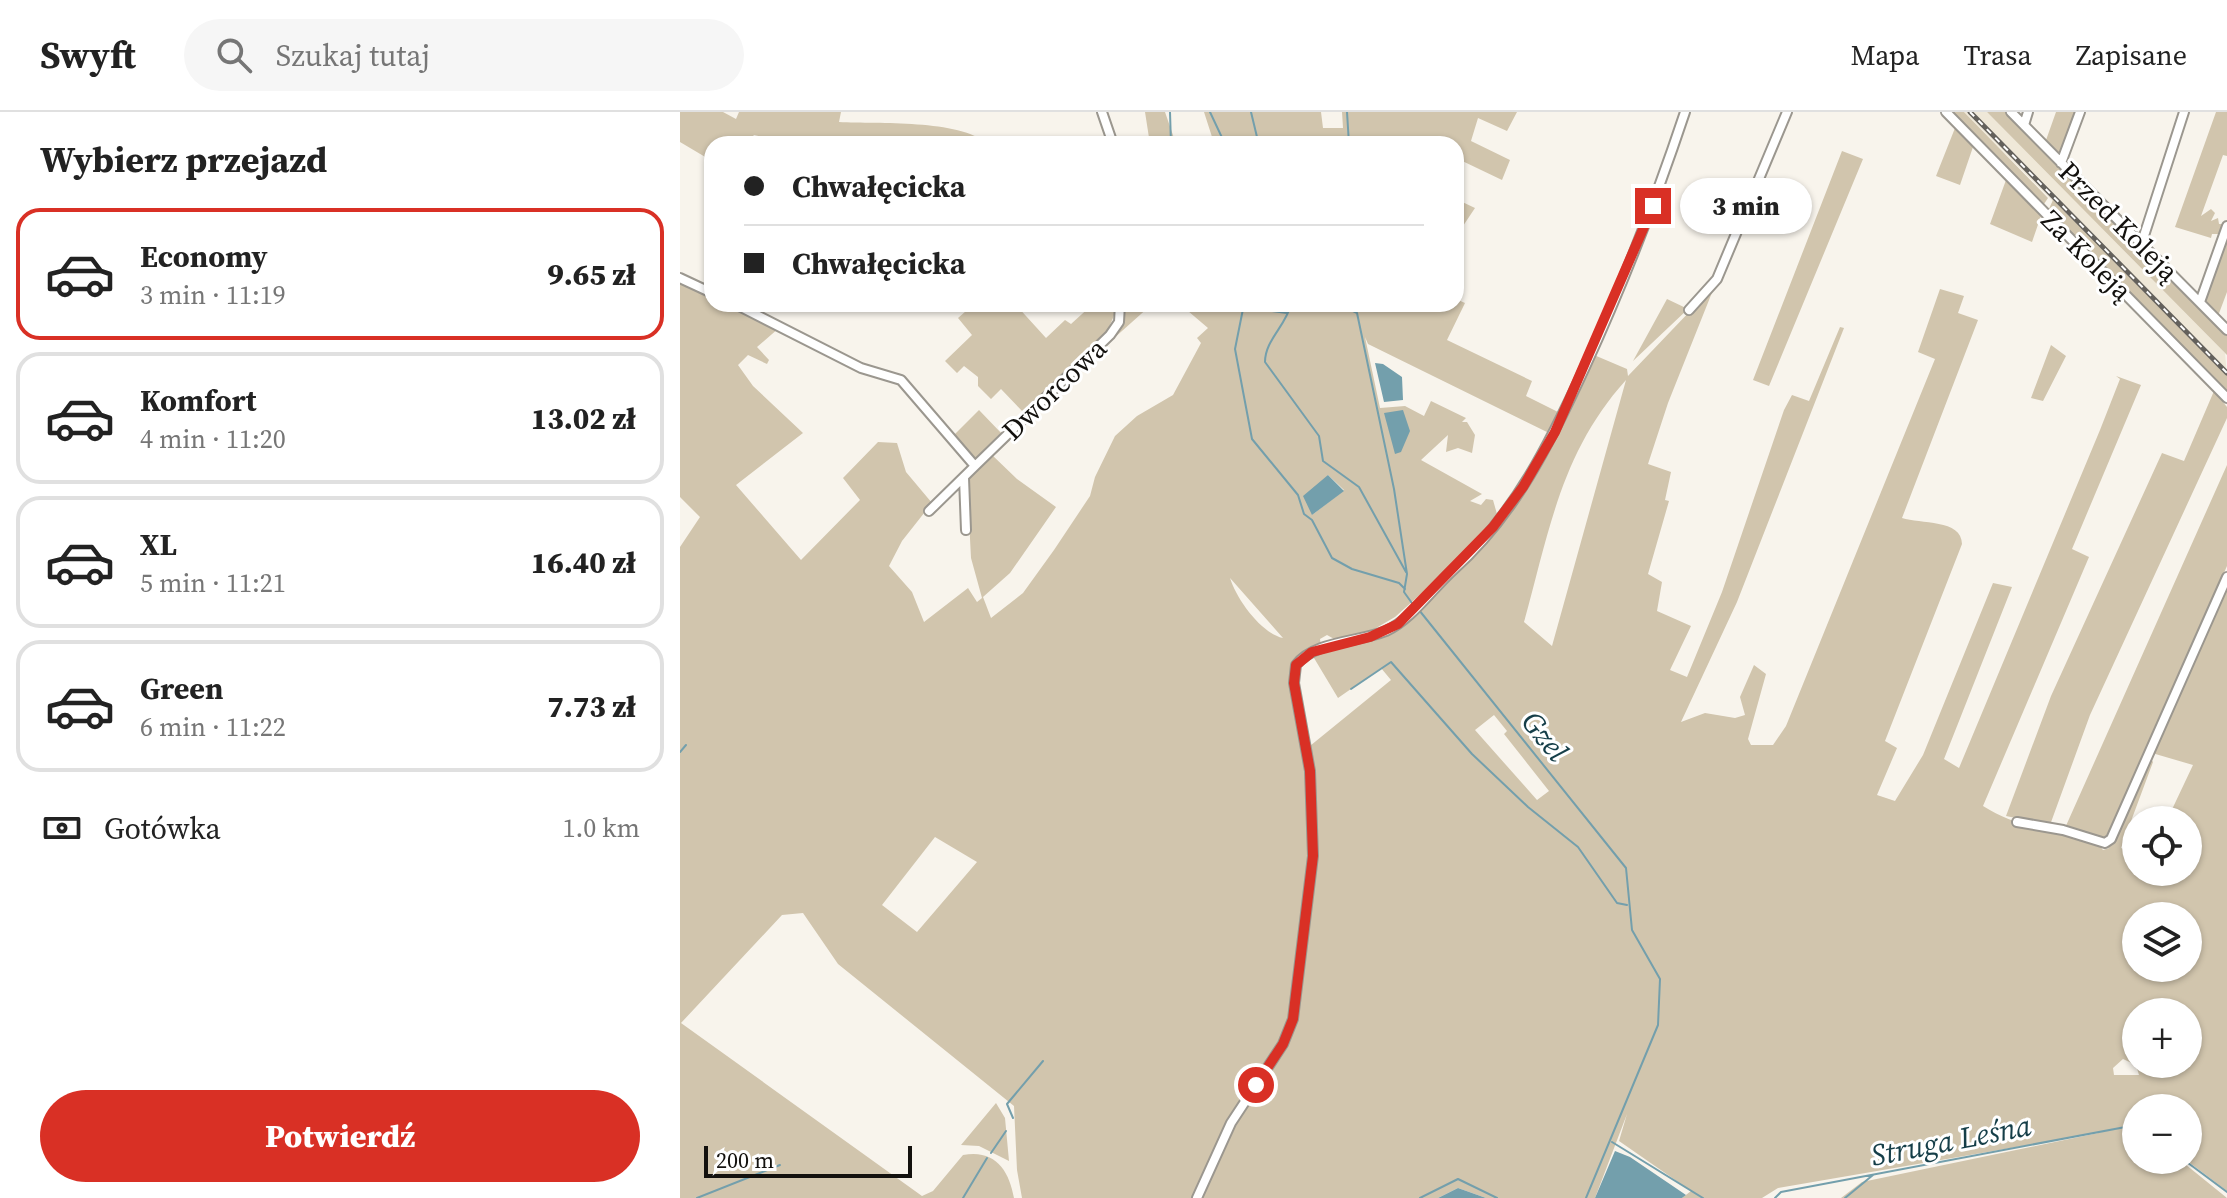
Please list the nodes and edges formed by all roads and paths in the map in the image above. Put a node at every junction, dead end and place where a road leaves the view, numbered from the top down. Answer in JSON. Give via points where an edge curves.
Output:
{"nodes":[{"id":1,"x":1102,"y":112,"type":"edge"},
{"id":2,"x":1685,"y":112,"type":"edge"},
{"id":3,"x":1787,"y":112,"type":"edge"},
{"id":4,"x":1946,"y":112,"type":"edge"},
{"id":5,"x":2011,"y":112,"type":"edge"},
{"id":6,"x":2028,"y":112,"type":"edge"},
{"id":7,"x":2080,"y":112,"type":"edge"},
{"id":8,"x":2184,"y":112,"type":"edge"},
{"id":9,"x":2024,"y":125,"type":"junction"},
{"id":10,"x":1110,"y":136,"type":"edge"},
{"id":11,"x":2061,"y":163,"type":"junction"},
{"id":12,"x":2227,"y":226,"type":"edge"},
{"id":13,"x":2141,"y":245,"type":"junction"},
{"id":14,"x":680,"y":278,"type":"edge"},
{"id":15,"x":704,"y":289,"type":"edge"},
{"id":16,"x":2200,"y":302,"type":"junction"},
{"id":17,"x":1689,"y":310,"type":"dead end"},
{"id":18,"x":751,"y":312,"type":"edge"},
{"id":19,"x":1120,"y":312,"type":"edge"},
{"id":20,"x":2227,"y":330,"type":"edge"},
{"id":21,"x":2227,"y":398,"type":"edge"},
{"id":22,"x":975,"y":466,"type":"junction"},
{"id":23,"x":964,"y":478,"type":"junction"},
{"id":24,"x":929,"y":511,"type":"dead end"},
{"id":25,"x":966,"y":530,"type":"dead end"},
{"id":26,"x":2227,"y":577,"type":"edge"},
{"id":27,"x":2017,"y":822,"type":"dead end"},
{"id":28,"x":1197,"y":1198,"type":"edge"}],
"edges":[{"from":1,"to":10,"type":"street"},
{"from":2,"to":28,"type":"street","via":[[1642,238],[1543,455],[1483,540],[1389,630],[1307,655],[1295,669],[1310,771],[1313,856],[1293,1019],[1283,1044],[1231,1123]]},
{"from":3,"to":17,"type":"street","via":[[1717,279]]},
{"from":4,"to":21,"type":"street","name":"Za Koleją"},
{"from":5,"to":9,"type":"street","name":"Przed Koleją"},
{"from":6,"to":9,"type":"street"},
{"from":7,"to":11,"type":"street"},
{"from":8,"to":13,"type":"street"},
{"from":9,"to":11,"type":"street","name":"Przed Koleją"},
{"from":11,"to":13,"type":"street","name":"Przed Koleją"},
{"from":12,"to":16,"type":"street"},
{"from":13,"to":16,"type":"street","name":"Przed Koleją"},
{"from":14,"to":15,"type":"street"},
{"from":16,"to":20,"type":"street","name":"Przed Koleją"},
{"from":18,"to":22,"type":"street","via":[[861,368],[901,380]]},
{"from":19,"to":22,"type":"street","name":"Dworcowa","via":[[1110,335]]},
{"from":22,"to":23,"type":"street","name":"Dworcowa"},
{"from":23,"to":24,"type":"street","name":"Dworcowa"},
{"from":23,"to":25,"type":"street"},
{"from":26,"to":27,"type":"street","via":[[2116,831],[2105,843]]}]}
